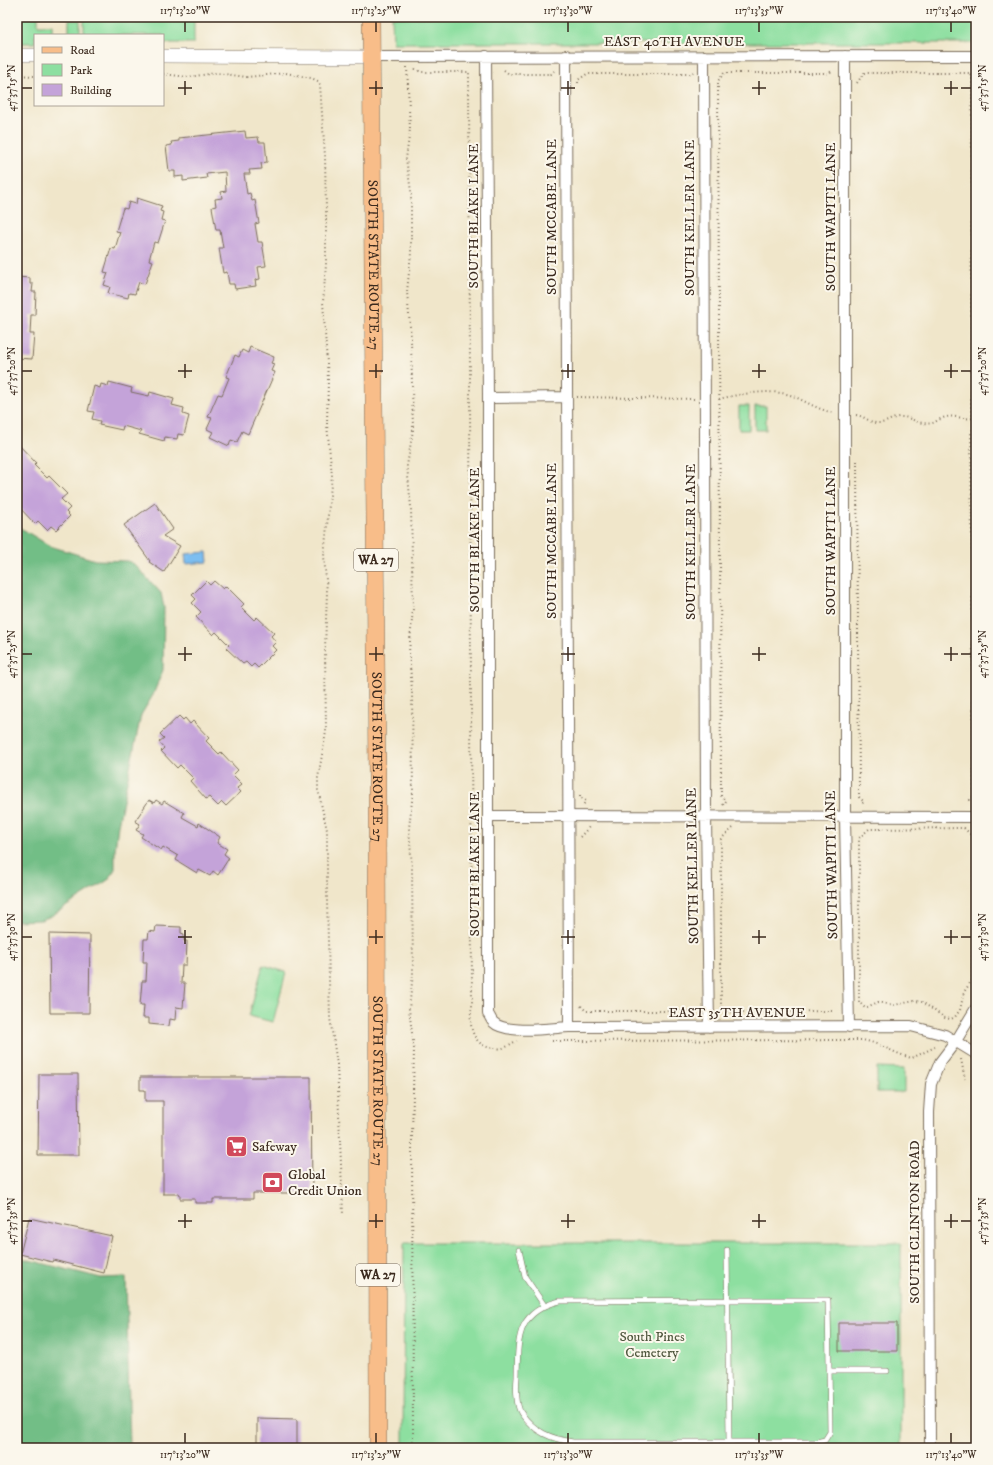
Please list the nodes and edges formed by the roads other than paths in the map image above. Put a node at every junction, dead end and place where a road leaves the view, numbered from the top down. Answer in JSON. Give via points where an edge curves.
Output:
{"nodes":[{"id":1,"x":371,"y":17,"type":"edge"},
{"id":2,"x":17,"y":55,"type":"edge"},
{"id":3,"x":566,"y":55,"type":"junction"},
{"id":4,"x":34,"y":56,"type":"edge"},
{"id":5,"x":164,"y":56,"type":"edge"},
{"id":6,"x":486,"y":56,"type":"junction"},
{"id":7,"x":704,"y":56,"type":"junction"},
{"id":8,"x":845,"y":56,"type":"junction"},
{"id":9,"x":976,"y":56,"type":"edge"},
{"id":10,"x":371,"y":57,"type":"junction"},
{"id":11,"x":566,"y":397,"type":"junction"},
{"id":12,"x":488,"y":398,"type":"junction"},
{"id":13,"x":567,"y":815,"type":"junction"},
{"id":14,"x":489,"y":816,"type":"junction"},
{"id":15,"x":706,"y":817,"type":"junction"},
{"id":16,"x":845,"y":817,"type":"junction"},
{"id":17,"x":976,"y":817,"type":"edge"},
{"id":18,"x":976,"y":1008,"type":"edge"},
{"id":19,"x":493,"y":1022,"type":"joint"},
{"id":20,"x":569,"y":1027,"type":"junction"},
{"id":21,"x":709,"y":1027,"type":"junction"},
{"id":22,"x":849,"y":1027,"type":"junction"},
{"id":23,"x":956,"y":1041,"type":"junction"},
{"id":24,"x":976,"y":1054,"type":"edge"},
{"id":25,"x":519,"y":1250,"type":"dead end"},
{"id":26,"x":727,"y":1250,"type":"dead end"},
{"id":27,"x":727,"y":1300,"type":"junction"},
{"id":28,"x":544,"y":1305,"type":"junction"},
{"id":29,"x":829,"y":1371,"type":"junction"},
{"id":30,"x":887,"y":1371,"type":"dead end"},
{"id":31,"x":729,"y":1441,"type":"junction"},
{"id":32,"x":378,"y":1448,"type":"edge"},
{"id":33,"x":725,"y":1448,"type":"edge"},
{"id":34,"x":733,"y":1448,"type":"edge"},
{"id":35,"x":930,"y":1448,"type":"edge"}],
"edges":[{"from":1,"to":10,"type":"main road","name":"SOUTH STATE ROUTE 27","number":"WA 27"},
{"from":2,"to":4,"type":"street"},
{"from":3,"to":6,"type":"street","name":"EAST 40TH AVENUE"},
{"from":3,"to":7,"type":"street","name":"EAST 40TH AVENUE"},
{"from":3,"to":11,"type":"street","name":"SOUTH MCCABE LANE"},
{"from":5,"to":10,"type":"street"},
{"from":6,"to":10,"type":"street","name":"EAST 40TH AVENUE","via":[[406,62]]},
{"from":6,"to":12,"type":"street","name":"SOUTH BLAKE LANE"},
{"from":7,"to":8,"type":"street","name":"EAST 40TH AVENUE"},
{"from":7,"to":15,"type":"street","name":"SOUTH KELLER LANE"},
{"from":8,"to":9,"type":"street","name":"EAST 40TH AVENUE"},
{"from":8,"to":16,"type":"street","name":"SOUTH WAPITI LANE"},
{"from":10,"to":32,"type":"main road","name":"SOUTH STATE ROUTE 27","number":"WA 27","via":[[377,771]]},
{"from":11,"to":12,"type":"street"},
{"from":11,"to":13,"type":"street","name":"SOUTH MCCABE LANE"},
{"from":12,"to":14,"type":"street","name":"SOUTH BLAKE LANE"},
{"from":13,"to":14,"type":"street"},
{"from":13,"to":15,"type":"street"},
{"from":13,"to":20,"type":"street","name":"SOUTH MCCABE LANE"},
{"from":14,"to":19,"type":"street","name":"SOUTH BLAKE LANE","via":[[488,1014]]},
{"from":15,"to":16,"type":"street"},
{"from":15,"to":21,"type":"street","name":"SOUTH KELLER LANE"},
{"from":16,"to":17,"type":"street"},
{"from":16,"to":22,"type":"street","name":"SOUTH WAPITI LANE"},
{"from":18,"to":23,"type":"street","name":"SOUTH CLINTON ROAD"},
{"from":19,"to":20,"type":"street","name":"EAST 35TH AVENUE","via":[[515,1030]]},
{"from":20,"to":21,"type":"street","name":"EAST 35TH AVENUE"},
{"from":21,"to":22,"type":"street","name":"EAST 35TH AVENUE"},
{"from":22,"to":23,"type":"street","name":"EAST 35TH AVENUE","via":[[911,1026]]},
{"from":23,"to":24,"type":"street","name":"EAST 35TH AVENUE"},
{"from":23,"to":35,"type":"street","name":"SOUTH CLINTON ROAD","via":[[940,1062],[934,1079],[929,1112]]},
{"from":25,"to":28,"type":"lane","via":[[525,1277]]},
{"from":26,"to":27,"type":"lane"},
{"from":27,"to":28,"type":"lane","via":[[560,1301]]},
{"from":27,"to":29,"type":"lane","via":[[828,1300]]},
{"from":27,"to":31,"type":"lane"},
{"from":28,"to":31,"type":"lane","via":[[532,1314],[522,1327],[518,1344],[516,1386],[520,1412],[531,1426],[556,1440],[573,1442]]},
{"from":29,"to":30,"type":"lane"},
{"from":29,"to":31,"type":"lane","via":[[830,1432],[824,1440]]},
{"from":31,"to":33,"type":"lane"},
{"from":31,"to":34,"type":"lane"}]}
